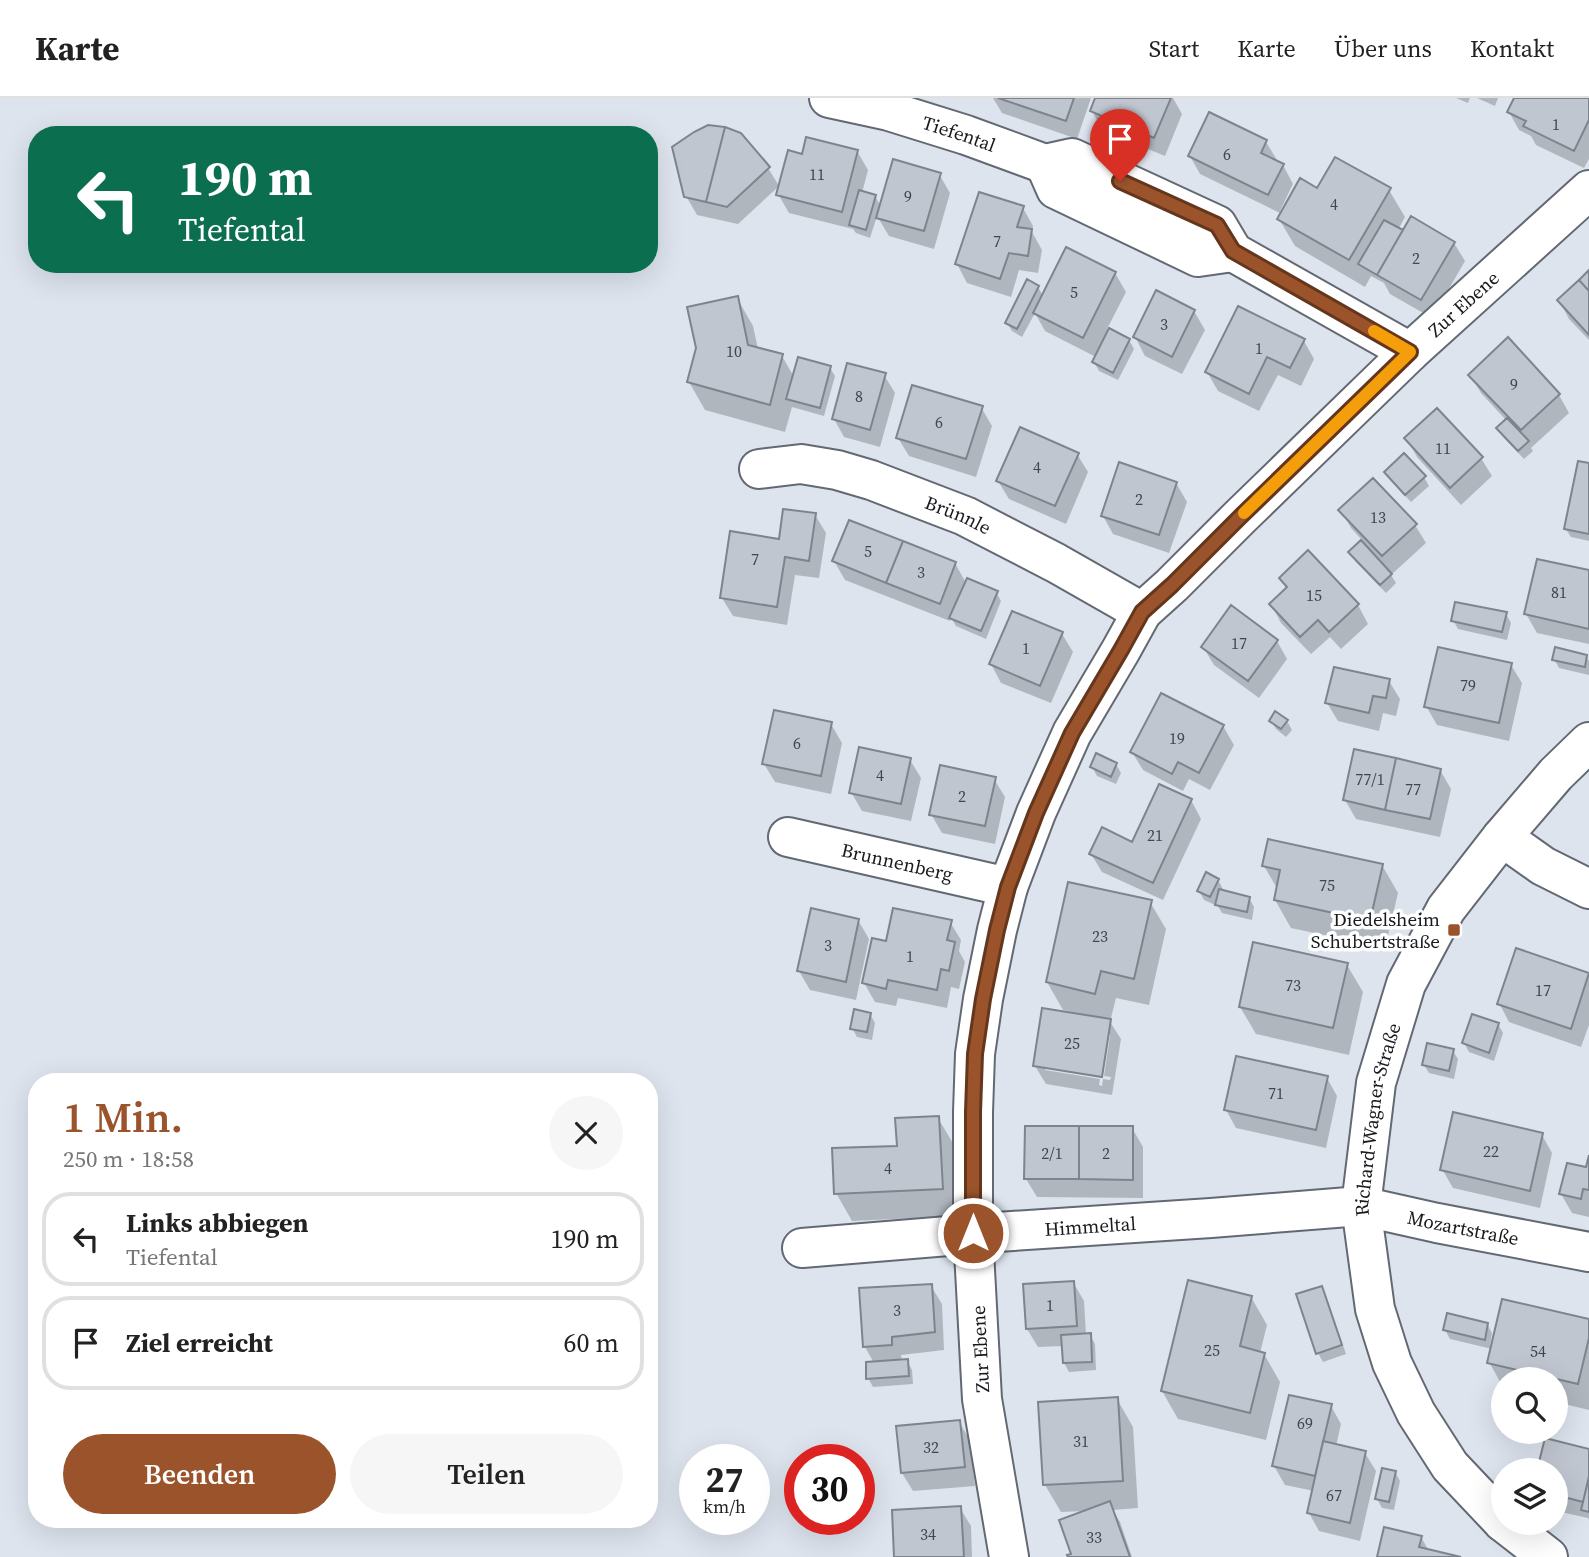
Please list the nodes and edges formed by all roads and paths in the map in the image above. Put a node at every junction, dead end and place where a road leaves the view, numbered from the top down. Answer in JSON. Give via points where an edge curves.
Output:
{"nodes":[{"id":1,"x":829,"y":98,"type":"edge"},
{"id":2,"x":1589,"y":190,"type":"edge"},
{"id":3,"x":1410,"y":352,"type":"junction"},
{"id":4,"x":759,"y":469,"type":"dead end"},
{"id":5,"x":1142,"y":612,"type":"junction"},
{"id":6,"x":1589,"y":742,"type":"edge"},
{"id":7,"x":788,"y":836,"type":"dead end"},
{"id":8,"x":1502,"y":836,"type":"junction"},
{"id":9,"x":1008,"y":887,"type":"junction"},
{"id":10,"x":1589,"y":889,"type":"edge"},
{"id":11,"x":1362,"y":1206,"type":"junction"},
{"id":12,"x":1211,"y":1218,"type":"joint"},
{"id":13,"x":973,"y":1233,"type":"junction"},
{"id":14,"x":802,"y":1248,"type":"dead end"},
{"id":15,"x":1589,"y":1252,"type":"edge"},
{"id":16,"x":1491,"y":1509,"type":"edge"},
{"id":17,"x":1520,"y":1535,"type":"edge"},
{"id":18,"x":1009,"y":1557,"type":"edge"},
{"id":19,"x":1548,"y":1557,"type":"edge"}],
"edges":[{"from":1,"to":3,"type":"street","name":"Tiefental","via":[[889,111],[1045,164],[1072,158],[1217,225],[1233,251]]},
{"from":2,"to":3,"type":"street","name":"Zur Ebene"},
{"from":3,"to":5,"type":"street","name":"Zur Ebene"},
{"from":4,"to":5,"type":"street","name":"Brünnle","via":[[801,464],[871,480],[965,516]]},
{"from":5,"to":9,"type":"street","name":"Zur Ebene","via":[[1072,733]]},
{"from":6,"to":8,"type":"street","name":"Richard-Wagner-Straße"},
{"from":7,"to":9,"type":"street","name":"Brunnenberg"},
{"from":8,"to":10,"type":"street","via":[[1544,866]]},
{"from":8,"to":11,"type":"street","name":"Richard-Wagner-Straße","via":[[1446,909],[1405,984],[1376,1083]]},
{"from":9,"to":13,"type":"street","name":"Zur Ebene","via":[[975,1054]]},
{"from":11,"to":12,"type":"street","name":"Mozartstraße"},
{"from":11,"to":15,"type":"street","name":"Mozartstraße"},
{"from":11,"to":16,"type":"street","name":"Richard-Wagner-Straße","via":[[1375,1309],[1392,1363],[1416,1413],[1450,1466]]},
{"from":12,"to":13,"type":"street","name":"Himmeltal"},
{"from":13,"to":14,"type":"street","name":"Himmeltal"},
{"from":13,"to":18,"type":"street","name":"Zur Ebene","via":[[982,1399]]},
{"from":17,"to":19,"type":"street","name":"Richard-Wagner-Straße"}]}
